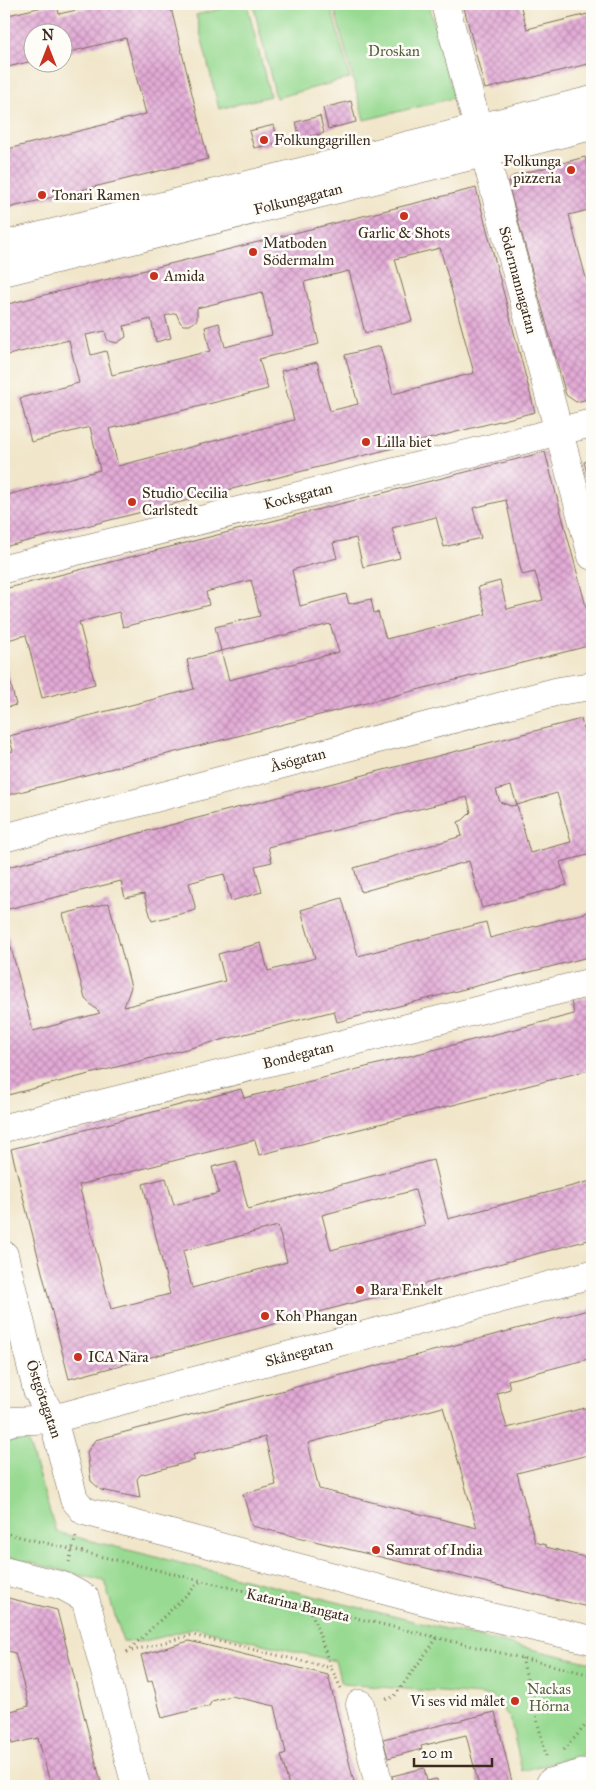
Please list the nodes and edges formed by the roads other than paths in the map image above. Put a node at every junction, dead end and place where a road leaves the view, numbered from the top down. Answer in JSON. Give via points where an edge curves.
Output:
{"nodes":[{"id":1,"x":445,"y":4,"type":"edge"},
{"id":2,"x":592,"y":100,"type":"edge"},
{"id":3,"x":592,"y":126,"type":"edge"},
{"id":4,"x":481,"y":139,"type":"junction"},
{"id":5,"x":4,"y":245,"type":"edge"},
{"id":6,"x":4,"y":272,"type":"edge"},
{"id":7,"x":592,"y":423,"type":"edge"},
{"id":8,"x":559,"y":431,"type":"junction"},
{"id":9,"x":592,"y":556,"type":"edge"},
{"id":10,"x":4,"y":569,"type":"edge"},
{"id":11,"x":592,"y":686,"type":"edge"},
{"id":12,"x":4,"y":838,"type":"edge"},
{"id":13,"x":592,"y":982,"type":"edge"},
{"id":14,"x":4,"y":1128,"type":"edge"},
{"id":15,"x":4,"y":1255,"type":"edge"},
{"id":16,"x":592,"y":1274,"type":"edge"},
{"id":17,"x":53,"y":1419,"type":"junction"},
{"id":18,"x":4,"y":1424,"type":"edge"},
{"id":19,"x":4,"y":1571,"type":"edge"},
{"id":20,"x":592,"y":1640,"type":"edge"},
{"id":21,"x":360,"y":1704,"type":"road end"},
{"id":22,"x":592,"y":1771,"type":"edge"},
{"id":23,"x":550,"y":1779,"type":"edge"},
{"id":24,"x":136,"y":1786,"type":"edge"},
{"id":25,"x":379,"y":1786,"type":"edge"}],
"edges":[{"from":1,"to":4,"type":"street","name":"Södermannagatan"},
{"from":2,"to":4,"type":"street","name":"Folkungagatan"},
{"from":3,"to":4,"type":"street","name":"Folkungagatan"},
{"from":4,"to":5,"type":"street","name":"Folkungagatan"},
{"from":4,"to":6,"type":"street","name":"Folkungagatan"},
{"from":4,"to":8,"type":"street","name":"Södermannagatan"},
{"from":7,"to":8,"type":"street","name":"Kocksgatan"},
{"from":8,"to":9,"type":"street","name":"Södermannagatan"},
{"from":8,"to":10,"type":"street","name":"Kocksgatan"},
{"from":11,"to":12,"type":"street","name":"Åsögatan","via":[[559,691]]},
{"from":13,"to":14,"type":"street","name":"Bondegatan"},
{"from":15,"to":17,"type":"street","name":"Östgötagatan","via":[[37,1390]]},
{"from":16,"to":17,"type":"street","name":"Skånegatan"},
{"from":17,"to":18,"type":"street","name":"Skånegatan"},
{"from":17,"to":20,"type":"street","name":"Östgötagatan","via":[[74,1499],[84,1511],[451,1608]]},
{"from":19,"to":24,"type":"street","via":[[74,1592],[115,1655]]},
{"from":21,"to":25,"type":"street"},
{"from":22,"to":23,"type":"street"}]}
